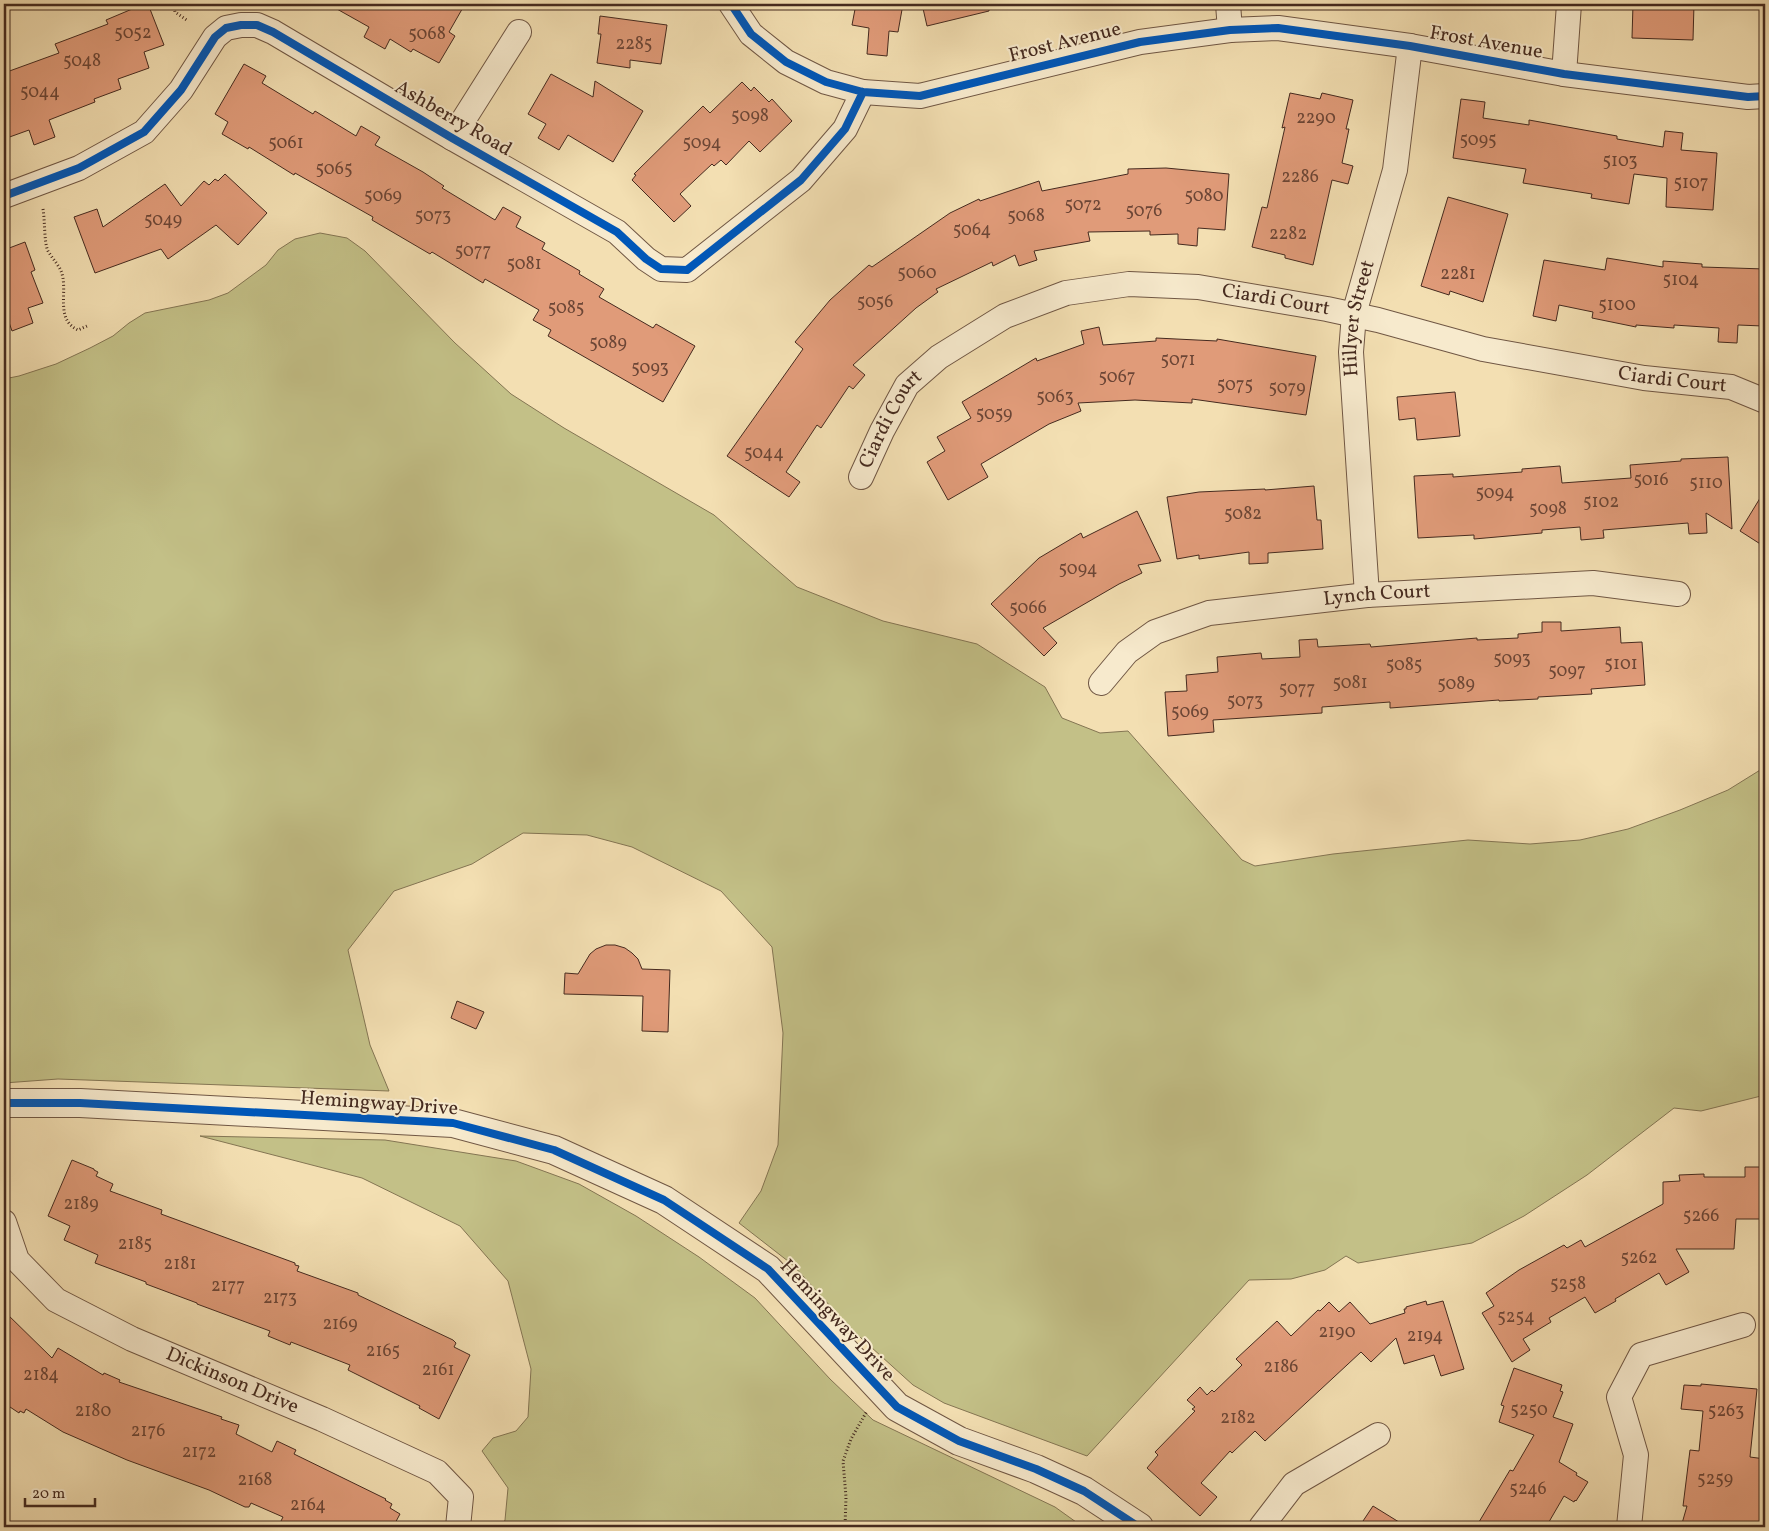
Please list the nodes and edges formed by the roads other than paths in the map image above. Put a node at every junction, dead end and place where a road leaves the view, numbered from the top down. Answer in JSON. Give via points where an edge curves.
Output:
{"nodes":[{"id":1,"x":731,"y":4,"type":"edge"},
{"id":2,"x":1228,"y":4,"type":"edge"},
{"id":3,"x":1569,"y":4,"type":"edge"},
{"id":4,"x":1230,"y":30,"type":"junction"},
{"id":5,"x":519,"y":32,"type":"dead end"},
{"id":6,"x":1410,"y":46,"type":"junction"},
{"id":7,"x":1564,"y":74,"type":"junction"},
{"id":8,"x":863,"y":92,"type":"junction"},
{"id":9,"x":1765,"y":96,"type":"edge"},
{"id":10,"x":452,"y":138,"type":"junction"},
{"id":11,"x":4,"y":196,"type":"edge"},
{"id":12,"x":1354,"y":314,"type":"junction"},
{"id":13,"x":1765,"y":401,"type":"edge"},
{"id":14,"x":861,"y":477,"type":"dead end"},
{"id":15,"x":1678,"y":594,"type":"dead end"},
{"id":16,"x":1367,"y":596,"type":"junction"},
{"id":17,"x":1102,"y":683,"type":"dead end"},
{"id":18,"x":4,"y":1103,"type":"edge"},
{"id":19,"x":4,"y":1222,"type":"edge"},
{"id":20,"x":1743,"y":1325,"type":"dead end"},
{"id":21,"x":1378,"y":1435,"type":"dead end"},
{"id":22,"x":458,"y":1527,"type":"edge"},
{"id":23,"x":1138,"y":1527,"type":"edge"},
{"id":24,"x":1261,"y":1527,"type":"edge"},
{"id":25,"x":1629,"y":1527,"type":"edge"}],
"edges":[{"from":1,"to":8,"type":"street","name":"Frost Avenue","via":[[751,34],[786,62],[826,82]]},
{"from":2,"to":4,"type":"street"},
{"from":3,"to":7,"type":"street"},
{"from":4,"to":6,"type":"street","name":"Frost Avenue","via":[[1278,28]]},
{"from":4,"to":8,"type":"street","name":"Frost Avenue","via":[[1140,42],[920,96]]},
{"from":5,"to":10,"type":"street"},
{"from":6,"to":7,"type":"street","name":"Frost Avenue"},
{"from":6,"to":12,"type":"street","name":"Hillyer Street","via":[[1394,170]]},
{"from":7,"to":9,"type":"street","name":"Frost Avenue","via":[[1748,97]]},
{"from":8,"to":10,"type":"street","name":"Ashberry Road","via":[[845,129],[801,180],[687,270],[661,269],[617,232]]},
{"from":10,"to":11,"type":"street","name":"Ashberry Road","via":[[272,32],[257,25],[241,25],[226,28],[215,37],[181,90],[144,132],[79,168]]},
{"from":12,"to":13,"type":"street","name":"Ciardi Court","via":[[1483,349],[1644,378],[1731,387]]},
{"from":12,"to":14,"type":"street","name":"Ciardi Court","via":[[1198,287],[1129,284],[1066,293],[1005,316],[939,357],[907,385]]},
{"from":12,"to":16,"type":"street","name":"Hillyer Street","via":[[1351,352]]},
{"from":15,"to":16,"type":"street","name":"Lynch Court","via":[[1593,583]]},
{"from":16,"to":17,"type":"street","name":"Lynch Court","via":[[1209,613],[1155,632],[1127,652]]},
{"from":18,"to":23,"type":"street","name":"Hemingway Drive","via":[[80,1103],[453,1122],[554,1150],[664,1200],[768,1269],[896,1407],[959,1441],[1036,1469],[1084,1491]]},
{"from":19,"to":22,"type":"street","name":"Dickinson Drive","via":[[17,1260],[56,1300],[132,1339],[322,1419],[437,1472],[461,1497]]},
{"from":20,"to":25,"type":"street","via":[[1641,1355],[1619,1397],[1636,1455]]},
{"from":21,"to":24,"type":"street","via":[[1294,1484]]}]}
